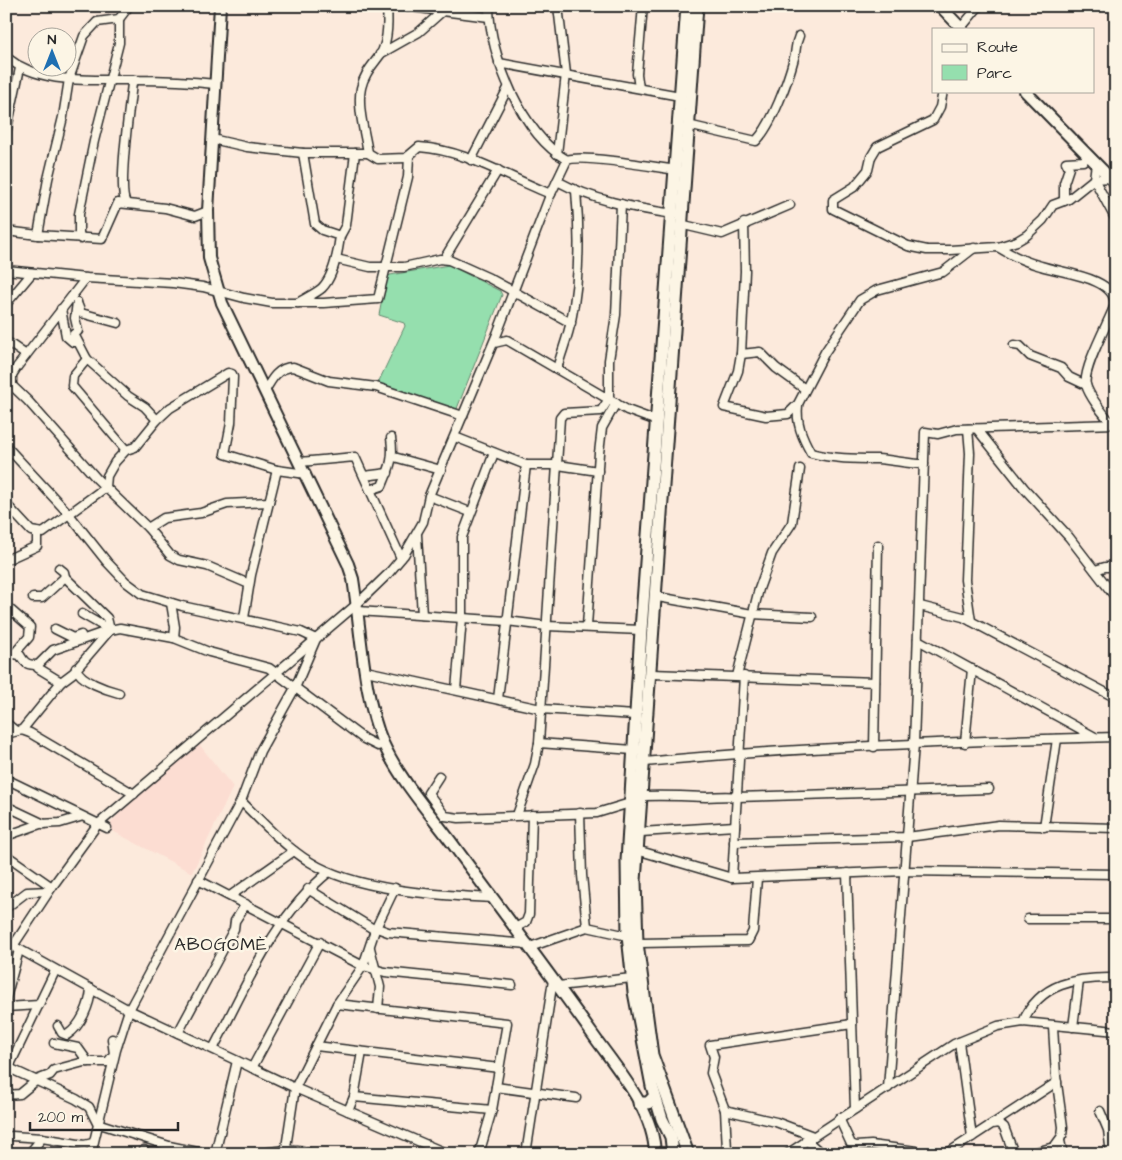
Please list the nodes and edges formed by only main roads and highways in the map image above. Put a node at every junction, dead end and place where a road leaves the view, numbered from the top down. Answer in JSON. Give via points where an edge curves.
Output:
{"nodes":[{"id":1,"x":220,"y":6,"type":"edge"},
{"id":2,"x":687,"y":6,"type":"edge"},
{"id":3,"x":697,"y":6,"type":"edge"},
{"id":4,"x":940,"y":6,"type":"edge"},
{"id":5,"x":961,"y":28,"type":"edge"},
{"id":6,"x":1026,"y":92,"type":"edge"},
{"id":7,"x":682,"y":139,"type":"junction"},
{"id":8,"x":1113,"y":181,"type":"edge"},
{"id":9,"x":679,"y":220,"type":"junction"},
{"id":10,"x":654,"y":1097,"type":"junction"},
{"id":11,"x":639,"y":1103,"type":"junction"},
{"id":12,"x":656,"y":1152,"type":"edge"},
{"id":13,"x":673,"y":1154,"type":"edge"},
{"id":14,"x":688,"y":1154,"type":"edge"}],
"edges":[{"from":1,"to":11,"type":"main road","via":[[208,211],[209,258],[217,290],[348,564],[375,716],[384,744],[404,779],[556,983]]},
{"from":2,"to":7,"type":"highway","via":[[680,96]]},
{"from":3,"to":7,"type":"highway"},
{"from":4,"to":5,"type":"main road"},
{"from":6,"to":8,"type":"main road"},
{"from":7,"to":9,"type":"highway"},
{"from":7,"to":9,"type":"highway","via":[[676,170]]},
{"from":9,"to":10,"type":"highway","via":[[657,421],[626,861],[632,978]]},
{"from":9,"to":14,"type":"highway","via":[[635,881],[637,950],[652,1055]]},
{"from":10,"to":11,"type":"highway"},
{"from":10,"to":13,"type":"highway","via":[[671,1137]]},
{"from":11,"to":12,"type":"main road","via":[[653,1134]]}]}
